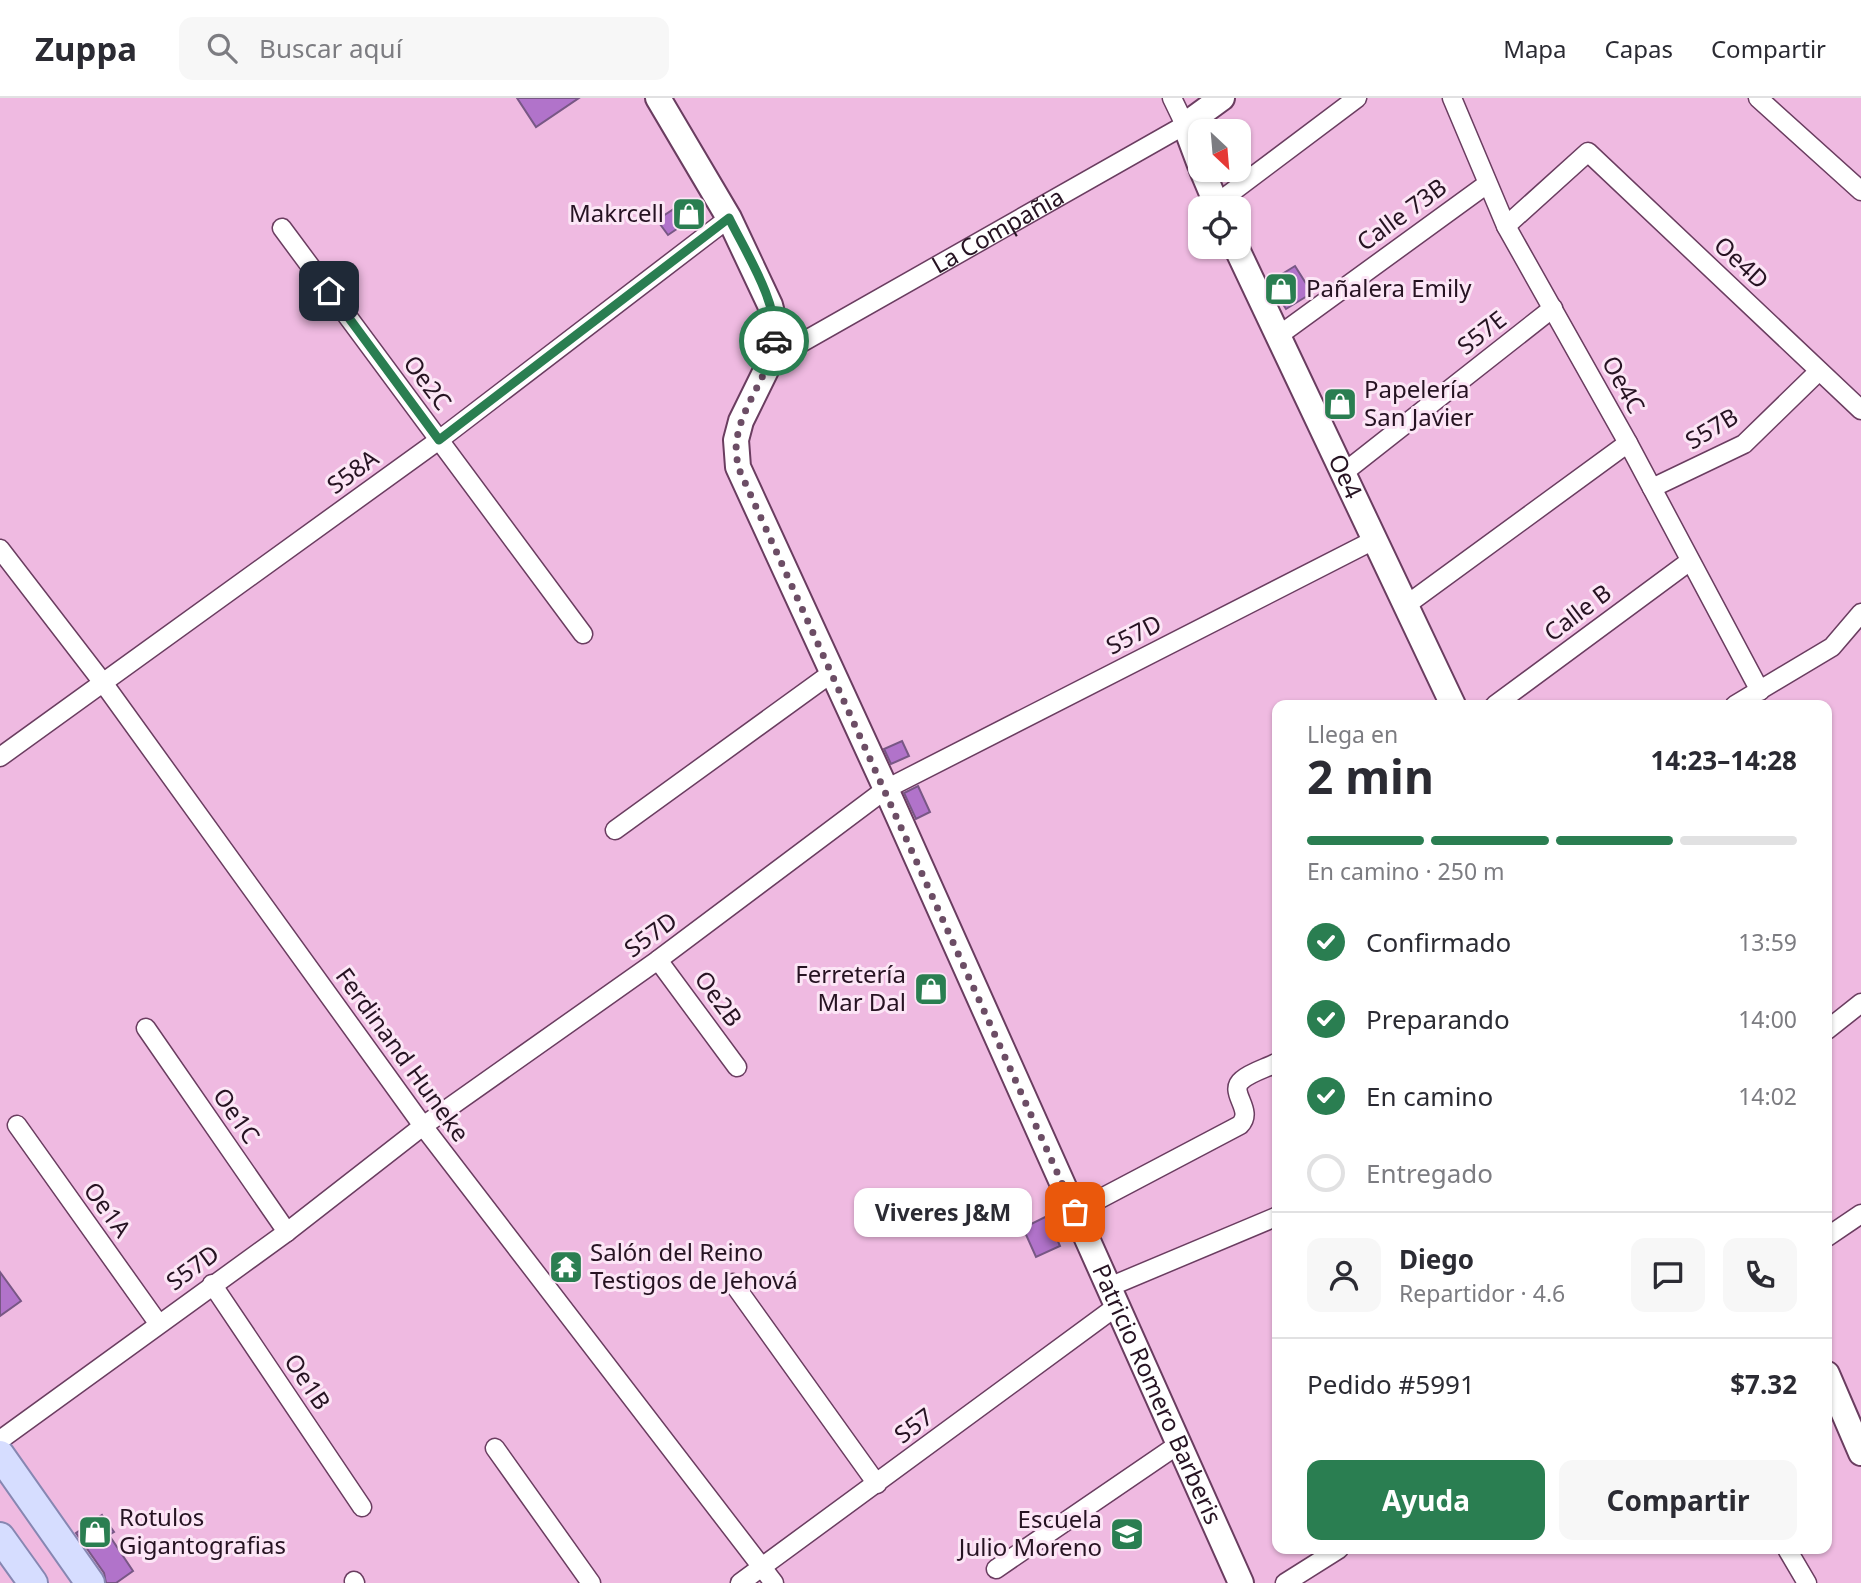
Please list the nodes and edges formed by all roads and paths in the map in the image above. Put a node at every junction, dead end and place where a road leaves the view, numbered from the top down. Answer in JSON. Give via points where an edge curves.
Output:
{"nodes":[{"id":1,"x":658,"y":98,"type":"edge"},
{"id":2,"x":1172,"y":98,"type":"edge"},
{"id":3,"x":1222,"y":98,"type":"edge"},
{"id":4,"x":1357,"y":98,"type":"edge"},
{"id":5,"x":1452,"y":98,"type":"edge"},
{"id":6,"x":1758,"y":98,"type":"edge"},
{"id":7,"x":1185,"y":125,"type":"junction"},
{"id":8,"x":1188,"y":133,"type":"edge"},
{"id":9,"x":1487,"y":184,"type":"junction"},
{"id":10,"x":1861,"y":191,"type":"edge"},
{"id":11,"x":1230,"y":196,"type":"edge"},
{"id":12,"x":729,"y":218,"type":"junction"},
{"id":13,"x":1506,"y":226,"type":"junction"},
{"id":14,"x":282,"y":228,"type":"dead end"},
{"id":15,"x":1242,"y":259,"type":"edge"},
{"id":16,"x":1552,"y":308,"type":"junction"},
{"id":17,"x":1278,"y":336,"type":"junction"},
{"id":18,"x":771,"y":360,"type":"junction"},
{"id":19,"x":1819,"y":371,"type":"junction"},
{"id":20,"x":1861,"y":410,"type":"edge"},
{"id":21,"x":439,"y":440,"type":"junction"},
{"id":22,"x":1628,"y":443,"type":"junction"},
{"id":23,"x":1342,"y":474,"type":"junction"},
{"id":24,"x":1652,"y":488,"type":"junction"},
{"id":25,"x":1374,"y":540,"type":"junction"},
{"id":26,"x":0,"y":549,"type":"edge"},
{"id":27,"x":1690,"y":561,"type":"junction"},
{"id":28,"x":1405,"y":606,"type":"junction"},
{"id":29,"x":1861,"y":613,"type":"edge"},
{"id":30,"x":583,"y":634,"type":"dead end"},
{"id":31,"x":833,"y":672,"type":"junction"},
{"id":32,"x":104,"y":684,"type":"junction"},
{"id":33,"x":1760,"y":691,"type":"junction"},
{"id":34,"x":1451,"y":700,"type":"edge"},
{"id":35,"x":1502,"y":700,"type":"edge"},
{"id":36,"x":1744,"y":700,"type":"edge"},
{"id":37,"x":0,"y":757,"type":"edge"},
{"id":38,"x":886,"y":789,"type":"junction"},
{"id":39,"x":615,"y":830,"type":"dead end"},
{"id":40,"x":659,"y":960,"type":"junction"},
{"id":41,"x":1861,"y":1003,"type":"edge"},
{"id":42,"x":1832,"y":1026,"type":"edge"},
{"id":43,"x":146,"y":1028,"type":"dead end"},
{"id":44,"x":1272,"y":1065,"type":"edge"},
{"id":45,"x":737,"y":1067,"type":"dead end"},
{"id":46,"x":17,"y":1125,"type":"dead end"},
{"id":47,"x":423,"y":1126,"type":"junction"},
{"id":48,"x":1075,"y":1212,"type":"junction"},
{"id":49,"x":1861,"y":1214,"type":"edge"},
{"id":50,"x":1272,"y":1219,"type":"edge"},
{"id":51,"x":287,"y":1232,"type":"junction"},
{"id":52,"x":1832,"y":1234,"type":"edge"},
{"id":53,"x":733,"y":1283,"type":"dead end"},
{"id":54,"x":212,"y":1284,"type":"junction"},
{"id":55,"x":1113,"y":1297,"type":"junction"},
{"id":56,"x":158,"y":1323,"type":"junction"},
{"id":57,"x":1832,"y":1386,"type":"edge"},
{"id":58,"x":0,"y":1440,"type":"edge"},
{"id":59,"x":1179,"y":1444,"type":"junction"},
{"id":60,"x":495,"y":1448,"type":"dead end"},
{"id":61,"x":1861,"y":1453,"type":"edge"},
{"id":62,"x":0,"y":1455,"type":"edge"},
{"id":63,"x":877,"y":1484,"type":"junction"},
{"id":64,"x":362,"y":1507,"type":"dead end"},
{"id":65,"x":0,"y":1537,"type":"edge"},
{"id":66,"x":1331,"y":1554,"type":"edge"},
{"id":67,"x":1790,"y":1554,"type":"edge"},
{"id":68,"x":762,"y":1567,"type":"junction"},
{"id":69,"x":996,"y":1569,"type":"dead end"},
{"id":70,"x":33,"y":1583,"type":"edge"},
{"id":71,"x":90,"y":1583,"type":"edge"},
{"id":72,"x":591,"y":1583,"type":"edge"},
{"id":73,"x":740,"y":1583,"type":"edge"},
{"id":74,"x":774,"y":1583,"type":"edge"},
{"id":75,"x":1241,"y":1583,"type":"edge"},
{"id":76,"x":1285,"y":1583,"type":"edge"},
{"id":77,"x":1807,"y":1583,"type":"edge"}],
"edges":[{"from":1,"to":12,"type":"street","name":"Patricio Romero Barberis"},
{"from":2,"to":7,"type":"street"},
{"from":3,"to":7,"type":"street","name":"La Compañia"},
{"from":4,"to":11,"type":"street"},
{"from":5,"to":9,"type":"street","name":"Oe4C"},
{"from":6,"to":10,"type":"street"},
{"from":7,"to":8,"type":"street"},
{"from":7,"to":18,"type":"street","name":"La Compañia"},
{"from":9,"to":13,"type":"street","name":"Oe4C"},
{"from":9,"to":17,"type":"street","name":"Calle 73B"},
{"from":12,"to":18,"type":"street","name":"Patricio Romero Barberis","via":[[770,305],[776,328]]},
{"from":12,"to":21,"type":"street","name":"S58A"},
{"from":13,"to":16,"type":"street","name":"Oe4C"},
{"from":13,"to":19,"type":"street","name":"Oe4D","via":[[1588,152]]},
{"from":14,"to":21,"type":"street","name":"Oe2C"},
{"from":15,"to":17,"type":"street","name":"Oe4"},
{"from":16,"to":22,"type":"street","name":"Oe4C"},
{"from":16,"to":23,"type":"street","name":"S57E"},
{"from":17,"to":23,"type":"street","name":"Oe4"},
{"from":18,"to":31,"type":"street","name":"Patricio Romero Barberis","via":[[741,421],[736,440],[738,467]]},
{"from":19,"to":20,"type":"street","name":"Oe4D"},
{"from":19,"to":24,"type":"street","name":"S57B","via":[[1744,444]]},
{"from":21,"to":30,"type":"street","name":"Oe2C"},
{"from":21,"to":32,"type":"street","name":"S58A"},
{"from":22,"to":24,"type":"street","name":"Oe4C"},
{"from":22,"to":28,"type":"street"},
{"from":23,"to":25,"type":"street","name":"Oe4"},
{"from":24,"to":27,"type":"street","name":"Oe4C"},
{"from":25,"to":28,"type":"street","name":"Oe4"},
{"from":25,"to":38,"type":"street","name":"S57D"},
{"from":26,"to":32,"type":"street","name":"Ferdinand Huneke"},
{"from":27,"to":33,"type":"street","name":"Oe4C"},
{"from":27,"to":35,"type":"street","name":"Calle B"},
{"from":28,"to":34,"type":"street","name":"Oe4"},
{"from":29,"to":33,"type":"street","via":[[1832,647]]},
{"from":31,"to":38,"type":"street","name":"Patricio Romero Barberis"},
{"from":31,"to":39,"type":"street"},
{"from":32,"to":37,"type":"street","name":"S58A"},
{"from":32,"to":47,"type":"street","name":"Ferdinand Huneke"},
{"from":33,"to":36,"type":"street"},
{"from":38,"to":40,"type":"street","name":"S57D"},
{"from":38,"to":48,"type":"street","name":"Patricio Romero Barberis"},
{"from":40,"to":45,"type":"street","name":"Oe2B"},
{"from":40,"to":47,"type":"street","name":"S57D"},
{"from":41,"to":42,"type":"street"},
{"from":43,"to":51,"type":"street","name":"Oe1C"},
{"from":44,"to":48,"type":"street","via":[[1238,1085],[1247,1112],[1240,1125]]},
{"from":46,"to":56,"type":"street","name":"Oe1A"},
{"from":47,"to":51,"type":"street","name":"S57D"},
{"from":47,"to":68,"type":"street","name":"Ferdinand Huneke"},
{"from":48,"to":55,"type":"street","name":"Patricio Romero Barberis"},
{"from":49,"to":52,"type":"street"},
{"from":50,"to":55,"type":"street","name":"S57"},
{"from":51,"to":54,"type":"street","name":"S57D"},
{"from":53,"to":63,"type":"street"},
{"from":54,"to":56,"type":"street","name":"S57D"},
{"from":54,"to":64,"type":"street","name":"Oe1B"},
{"from":55,"to":59,"type":"street","name":"Patricio Romero Barberis"},
{"from":55,"to":63,"type":"street","name":"S57"},
{"from":56,"to":58,"type":"street","name":"S57D"},
{"from":57,"to":61,"type":"street"},
{"from":59,"to":69,"type":"street"},
{"from":59,"to":75,"type":"street","name":"Patricio Romero Barberis"},
{"from":60,"to":72,"type":"street"},
{"from":62,"to":71,"type":"main road"},
{"from":63,"to":68,"type":"street","name":"S57"},
{"from":65,"to":70,"type":"main road"},
{"from":66,"to":76,"type":"street"},
{"from":67,"to":77,"type":"street"},
{"from":68,"to":73,"type":"street","name":"S57"},
{"from":68,"to":74,"type":"street","name":"Ferdinand Huneke"}]}
